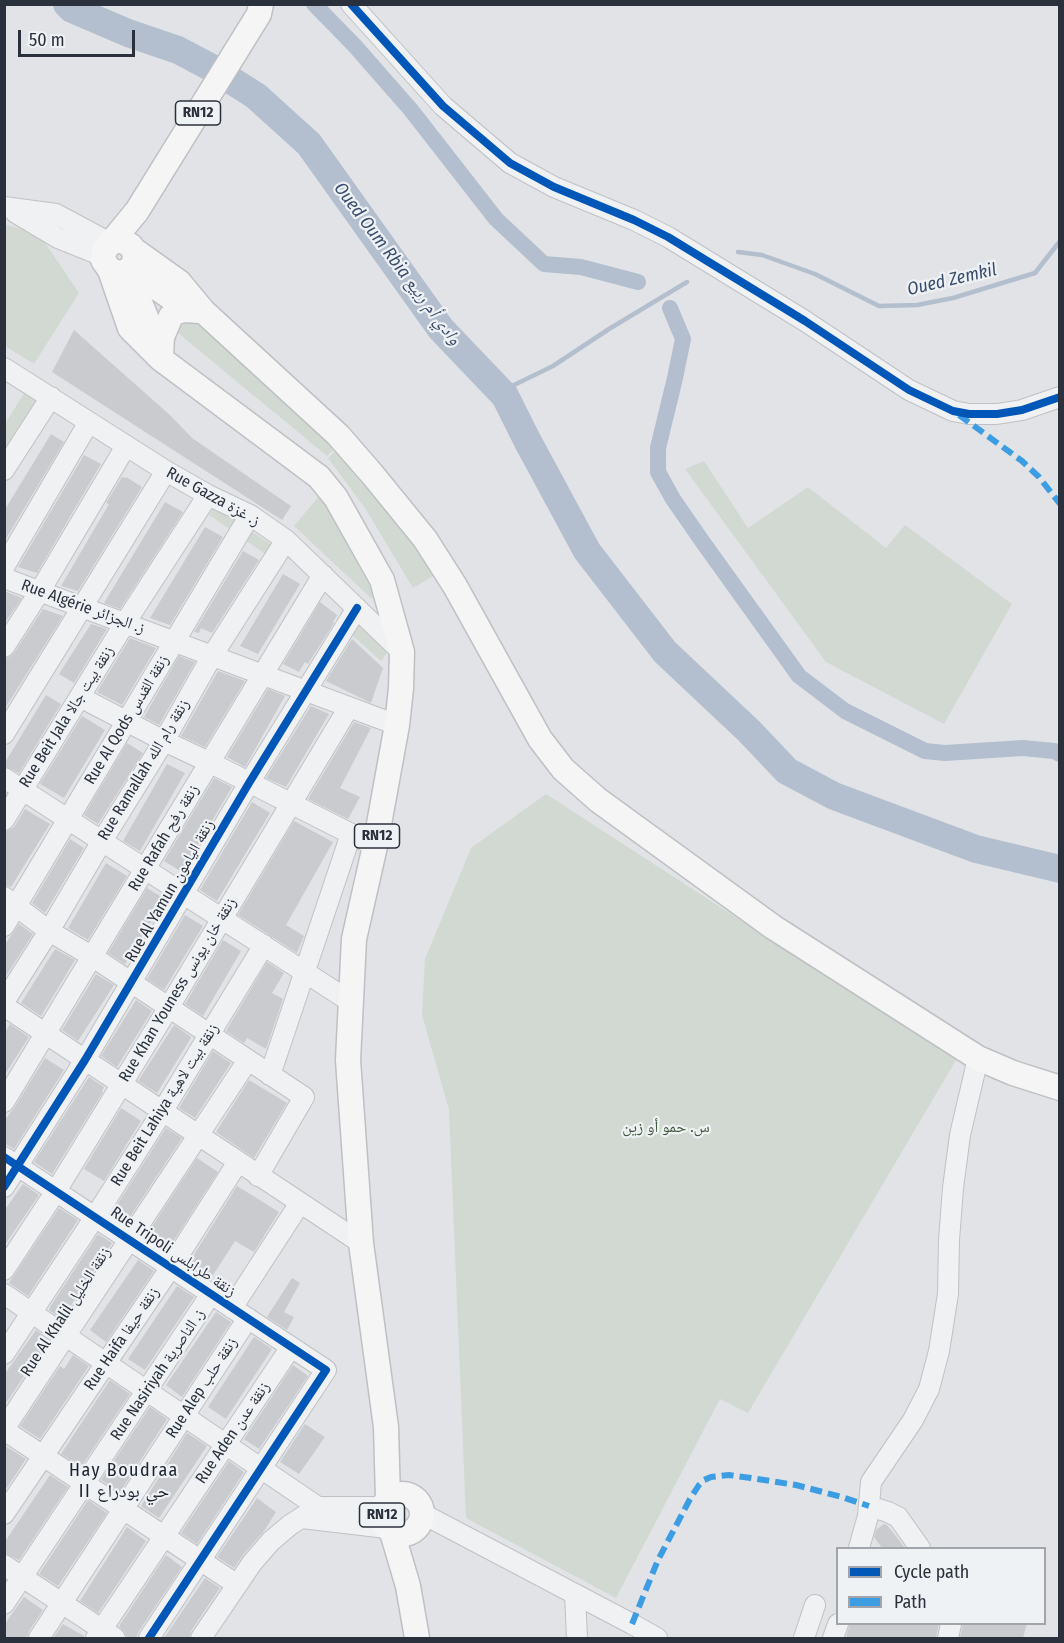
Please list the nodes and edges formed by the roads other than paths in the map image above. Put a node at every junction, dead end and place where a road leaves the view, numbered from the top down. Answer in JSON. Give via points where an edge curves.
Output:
{"nodes":[{"id":1,"x":351,"y":4,"type":"edge"},
{"id":2,"x":260,"y":9,"type":"edge"},
{"id":3,"x":7,"y":208,"type":"edge"},
{"id":4,"x":120,"y":256,"type":"junction"},
{"id":5,"x":202,"y":309,"type":"junction"},
{"id":6,"x":155,"y":353,"type":"junction"},
{"id":7,"x":8,"y":378,"type":"edge"},
{"id":8,"x":51,"y":397,"type":"junction"},
{"id":9,"x":1059,"y":398,"type":"edge"},
{"id":10,"x":89,"y":422,"type":"junction"},
{"id":11,"x":126,"y":446,"type":"junction"},
{"id":12,"x":4,"y":470,"type":"edge"},
{"id":13,"x":166,"y":471,"type":"junction"},
{"id":14,"x":208,"y":495,"type":"junction"},
{"id":15,"x":250,"y":515,"type":"junction"},
{"id":16,"x":286,"y":540,"type":"junction"},
{"id":17,"x":4,"y":567,"type":"edge"},
{"id":18,"x":323,"y":575,"type":"junction"},
{"id":19,"x":4,"y":578,"type":"edge"},
{"id":20,"x":40,"y":591,"type":"junction"},
{"id":21,"x":83,"y":607,"type":"junction"},
{"id":22,"x":357,"y":608,"type":"junction"},
{"id":23,"x":125,"y":623,"type":"junction"},
{"id":24,"x":174,"y":641,"type":"junction"},
{"id":25,"x":4,"y":647,"type":"edge"},
{"id":26,"x":402,"y":652,"type":"junction"},
{"id":27,"x":212,"y":656,"type":"junction"},
{"id":28,"x":263,"y":674,"type":"junction"},
{"id":29,"x":306,"y":691,"type":"junction"},
{"id":30,"x":80,"y":697,"type":"junction"},
{"id":31,"x":349,"y":707,"type":"junction"},
{"id":32,"x":127,"y":721,"type":"junction"},
{"id":33,"x":397,"y":725,"type":"junction"},
{"id":34,"x":4,"y":734,"type":"edge"},
{"id":35,"x":164,"y":741,"type":"junction"},
{"id":36,"x":209,"y":762,"type":"junction"},
{"id":37,"x":4,"y":778,"type":"edge"},
{"id":38,"x":249,"y":783,"type":"junction"},
{"id":39,"x":22,"y":789,"type":"junction"},
{"id":40,"x":291,"y":804,"type":"junction"},
{"id":41,"x":68,"y":819,"type":"junction"},
{"id":42,"x":4,"y":820,"type":"edge"},
{"id":43,"x":351,"y":834,"type":"junction"},
{"id":44,"x":102,"y":841,"type":"junction"},
{"id":45,"x":375,"y":846,"type":"junction"},
{"id":46,"x":145,"y":869,"type":"junction"},
{"id":47,"x":184,"y":894,"type":"junction"},
{"id":48,"x":10,"y":901,"type":"edge"},
{"id":49,"x":221,"y":918,"type":"junction"},
{"id":50,"x":4,"y":926,"type":"edge"},
{"id":51,"x":49,"y":931,"type":"junction"},
{"id":52,"x":264,"y":945,"type":"junction"},
{"id":53,"x":93,"y":957,"type":"junction"},
{"id":54,"x":305,"y":972,"type":"junction"},
{"id":55,"x":132,"y":982,"type":"junction"},
{"id":56,"x":351,"y":1002,"type":"junction"},
{"id":57,"x":4,"y":1004,"type":"edge"},
{"id":58,"x":169,"y":1007,"type":"junction"},
{"id":59,"x":210,"y":1034,"type":"junction"},
{"id":60,"x":45,"y":1035,"type":"junction"},
{"id":61,"x":978,"y":1058,"type":"junction"},
{"id":62,"x":85,"y":1060,"type":"junction"},
{"id":63,"x":248,"y":1060,"type":"junction"},
{"id":64,"x":270,"y":1074,"type":"junction"},
{"id":65,"x":121,"y":1085,"type":"junction"},
{"id":66,"x":1059,"y":1088,"type":"edge"},
{"id":67,"x":4,"y":1102,"type":"edge"},
{"id":68,"x":162,"y":1112,"type":"junction"},
{"id":69,"x":198,"y":1136,"type":"junction"},
{"id":70,"x":11,"y":1161,"type":"edge"},
{"id":71,"x":238,"y":1162,"type":"junction"},
{"id":72,"x":258,"y":1176,"type":"junction"},
{"id":73,"x":4,"y":1187,"type":"edge"},
{"id":74,"x":56,"y":1191,"type":"junction"},
{"id":75,"x":300,"y":1203,"type":"junction"},
{"id":76,"x":95,"y":1217,"type":"junction"},
{"id":77,"x":130,"y":1240,"type":"junction"},
{"id":78,"x":361,"y":1243,"type":"junction"},
{"id":79,"x":171,"y":1267,"type":"junction"},
{"id":80,"x":4,"y":1270,"type":"edge"},
{"id":81,"x":4,"y":1294,"type":"edge"},
{"id":82,"x":212,"y":1294,"type":"junction"},
{"id":83,"x":33,"y":1313,"type":"junction"},
{"id":84,"x":240,"y":1313,"type":"junction"},
{"id":85,"x":66,"y":1336,"type":"junction"},
{"id":86,"x":291,"y":1347,"type":"junction"},
{"id":87,"x":4,"y":1354,"type":"edge"},
{"id":88,"x":106,"y":1363,"type":"junction"},
{"id":89,"x":147,"y":1391,"type":"junction"},
{"id":90,"x":183,"y":1416,"type":"junction"},
{"id":91,"x":4,"y":1430,"type":"edge"},
{"id":92,"x":225,"y":1444,"type":"junction"},
{"id":93,"x":43,"y":1456,"type":"junction"},
{"id":94,"x":261,"y":1468,"type":"junction"},
{"id":95,"x":86,"y":1484,"type":"junction"},
{"id":96,"x":869,"y":1506,"type":"junction"},
{"id":97,"x":122,"y":1509,"type":"junction"},
{"id":98,"x":310,"y":1512,"type":"junction"},
{"id":99,"x":4,"y":1514,"type":"edge"},
{"id":100,"x":400,"y":1515,"type":"junction"},
{"id":101,"x":165,"y":1537,"type":"junction"},
{"id":102,"x":859,"y":1547,"type":"edge"},
{"id":103,"x":919,"y":1547,"type":"edge"},
{"id":104,"x":200,"y":1561,"type":"junction"},
{"id":105,"x":4,"y":1565,"type":"edge"},
{"id":106,"x":23,"y":1578,"type":"junction"},
{"id":107,"x":236,"y":1584,"type":"junction"},
{"id":108,"x":575,"y":1594,"type":"junction"},
{"id":109,"x":4,"y":1604,"type":"edge"},
{"id":110,"x":62,"y":1604,"type":"junction"},
{"id":111,"x":815,"y":1605,"type":"dead end"},
{"id":112,"x":630,"y":1631,"type":"edge"},
{"id":113,"x":104,"y":1636,"type":"edge"},
{"id":114,"x":39,"y":1638,"type":"edge"},
{"id":115,"x":149,"y":1638,"type":"edge"},
{"id":116,"x":201,"y":1638,"type":"edge"},
{"id":117,"x":417,"y":1638,"type":"edge"},
{"id":118,"x":577,"y":1638,"type":"edge"},
{"id":119,"x":657,"y":1638,"type":"edge"},
{"id":120,"x":804,"y":1638,"type":"edge"}],
"edges":[{"from":1,"to":9,"type":"street","via":[[443,106],[510,163],[554,187],[668,237],[909,390],[953,411],[969,414],[1022,410]]},
{"from":2,"to":4,"type":"main road","number":"RN12","via":[[137,211]]},
{"from":3,"to":4,"type":"street","via":[[56,214]]},
{"from":4,"to":5,"type":"main road","via":[[174,300]]},
{"from":4,"to":6,"type":"main road","number":"RN12","via":[[130,328]]},
{"from":5,"to":6,"type":"main road","via":[[171,316]]},
{"from":5,"to":61,"type":"main road","via":[[338,435],[425,539],[540,739],[563,769],[598,800],[773,927]]},
{"from":6,"to":26,"type":"main road","number":"RN12","via":[[319,477],[336,498],[381,580]]},
{"from":7,"to":8,"type":"street","name":"Rue Gazza ز. غزة"},
{"from":8,"to":10,"type":"street","name":"Rue Gazza ز. غزة"},
{"from":8,"to":12,"type":"street"},
{"from":10,"to":11,"type":"street","name":"Rue Gazza ز. غزة"},
{"from":10,"to":17,"type":"street"},
{"from":11,"to":13,"type":"street","name":"Rue Gazza ز. غزة"},
{"from":11,"to":20,"type":"street"},
{"from":13,"to":14,"type":"street","name":"Rue Gazza ز. غزة"},
{"from":13,"to":21,"type":"street"},
{"from":14,"to":15,"type":"street","name":"Rue Gazza ز. غزة"},
{"from":14,"to":23,"type":"street","name":"Rue Beit Jala زنقة بيت جالا"},
{"from":15,"to":16,"type":"street","name":"Rue Gazza ز. غزة"},
{"from":15,"to":24,"type":"street","name":"Rue Al Qods زنقة القدس"},
{"from":16,"to":18,"type":"street","name":"Rue Gazza ز. غزة"},
{"from":16,"to":27,"type":"street","name":"Rue Ramallah زنقة رام الله"},
{"from":18,"to":22,"type":"street","name":"Rue Gazza ز. غزة"},
{"from":18,"to":28,"type":"street","name":"Rue Rafah زنقة رفح"},
{"from":19,"to":20,"type":"street","name":"Rue Algérie ز. الجزائر"},
{"from":20,"to":21,"type":"street","name":"Rue Algérie ز. الجزائر"},
{"from":20,"to":25,"type":"street"},
{"from":21,"to":23,"type":"street","name":"Rue Algérie ز. الجزائر"},
{"from":21,"to":34,"type":"street"},
{"from":22,"to":26,"type":"street","name":"Rue Gazza ز. غزة"},
{"from":22,"to":29,"type":"street","name":"Rue Al Yamun زنقة اليامون"},
{"from":23,"to":24,"type":"street","name":"Rue Algérie ز. الجزائر"},
{"from":23,"to":30,"type":"street","name":"Rue Beit Jala زنقة بيت جالا"},
{"from":24,"to":27,"type":"street","name":"Rue Algérie ز. الجزائر"},
{"from":24,"to":32,"type":"street","name":"Rue Al Qods زنقة القدس"},
{"from":26,"to":33,"type":"main road","number":"RN12"},
{"from":27,"to":28,"type":"street","name":"Rue Algérie ز. الجزائر"},
{"from":27,"to":35,"type":"street","name":"Rue Ramallah زنقة رام الله"},
{"from":28,"to":29,"type":"street","name":"Rue Algérie ز. الجزائر"},
{"from":28,"to":36,"type":"street","name":"Rue Rafah زنقة رفح"},
{"from":29,"to":31,"type":"street","name":"Rue Algérie ز. الجزائر"},
{"from":29,"to":38,"type":"street","name":"Rue Al Yamun زنقة اليامون"},
{"from":30,"to":32,"type":"street"},
{"from":30,"to":39,"type":"street","name":"Rue Beit Jala زنقة بيت جالا"},
{"from":31,"to":33,"type":"street","name":"Rue Algérie ز. الجزائر"},
{"from":31,"to":40,"type":"street","name":"Rue Khan Youness زنقة خان يونس"},
{"from":32,"to":35,"type":"street"},
{"from":32,"to":41,"type":"street","name":"Rue Al Qods زنقة القدس"},
{"from":33,"to":45,"type":"main road","number":"RN12"},
{"from":35,"to":36,"type":"street"},
{"from":35,"to":44,"type":"street","name":"Rue Ramallah زنقة رام الله"},
{"from":36,"to":38,"type":"street"},
{"from":36,"to":46,"type":"street","name":"Rue Rafah زنقة رفح"},
{"from":37,"to":39,"type":"street"},
{"from":38,"to":40,"type":"street"},
{"from":38,"to":47,"type":"street","name":"Rue Al Yamun زنقة اليامون"},
{"from":39,"to":41,"type":"street"},
{"from":39,"to":42,"type":"street","name":"Rue Beit Jala زنقة بيت جالا"},
{"from":40,"to":43,"type":"street"},
{"from":40,"to":49,"type":"street","name":"Rue Khan Youness زنقة خان يونس"},
{"from":41,"to":44,"type":"street"},
{"from":41,"to":48,"type":"street","name":"Rue Al Qods زنقة القدس"},
{"from":43,"to":45,"type":"street"},
{"from":43,"to":54,"type":"street"},
{"from":44,"to":46,"type":"street"},
{"from":44,"to":51,"type":"street","name":"Rue Ramallah زنقة رام الله"},
{"from":45,"to":56,"type":"main road","number":"RN12","via":[[354,939]]},
{"from":46,"to":47,"type":"street"},
{"from":46,"to":53,"type":"street","name":"Rue Rafah زنقة رفح"},
{"from":47,"to":49,"type":"street"},
{"from":47,"to":55,"type":"street","name":"Rue Al Yamun زنقة اليامون"},
{"from":48,"to":50,"type":"street","name":"Rue Al Qods زنقة القدس"},
{"from":48,"to":51,"type":"street"},
{"from":49,"to":52,"type":"street"},
{"from":49,"to":58,"type":"street","name":"Rue Khan Youness زنقة خان يونس"},
{"from":51,"to":53,"type":"street"},
{"from":51,"to":57,"type":"street","name":"Rue Ramallah زنقة رام الله"},
{"from":52,"to":54,"type":"street"},
{"from":52,"to":59,"type":"street","name":"Rue Beit Lahiya زنقة بيت لاهية"},
{"from":53,"to":55,"type":"street"},
{"from":53,"to":60,"type":"street","name":"Rue Rafah زنقة رفح"},
{"from":54,"to":56,"type":"street"},
{"from":54,"to":64,"type":"street"},
{"from":55,"to":58,"type":"street"},
{"from":55,"to":62,"type":"street","name":"Rue Al Yamun زنقة اليامون"},
{"from":56,"to":78,"type":"main road","number":"RN12","via":[[348,1060]]},
{"from":57,"to":60,"type":"street"},
{"from":58,"to":59,"type":"street"},
{"from":58,"to":65,"type":"street","name":"Rue Khan Youness زنقة خان يونس"},
{"from":59,"to":63,"type":"street"},
{"from":59,"to":68,"type":"street","name":"Rue Beit Lahiya زنقة بيت لاهية"},
{"from":60,"to":62,"type":"street"},
{"from":60,"to":67,"type":"street","name":"Rue Rafah زنقة رفح"},
{"from":61,"to":66,"type":"main road"},
{"from":61,"to":96,"type":"street","via":[[960,1135],[949,1240],[948,1294],[939,1351],[929,1389],[914,1420],[871,1482]]},
{"from":62,"to":65,"type":"street"},
{"from":62,"to":70,"type":"street","name":"Rue Al Yamun زنقة اليامون"},
{"from":63,"to":64,"type":"street"},
{"from":63,"to":69,"type":"street","name":"Rue Al Khalil زنقة الخليل"},
{"from":64,"to":72,"type":"street","via":[[304,1097]]},
{"from":65,"to":68,"type":"street"},
{"from":65,"to":74,"type":"street","name":"Rue Khan Youness زنقة خان يونس"},
{"from":68,"to":69,"type":"street"},
{"from":68,"to":76,"type":"street","name":"Rue Beit Lahiya زنقة بيت لاهية"},
{"from":69,"to":71,"type":"street"},
{"from":69,"to":77,"type":"street","name":"Rue Al Khalil زنقة الخليل"},
{"from":70,"to":73,"type":"street","name":"Rue Al Yamun زنقة اليامون"},
{"from":70,"to":74,"type":"street","name":"Rue Tripoli زنقة طرابلس"},
{"from":71,"to":72,"type":"street"},
{"from":71,"to":79,"type":"street","name":"Rue Haifa زنقة حيفا"},
{"from":72,"to":75,"type":"street"},
{"from":74,"to":76,"type":"street","name":"Rue Tripoli زنقة طرابلس"},
{"from":74,"to":80,"type":"street","name":"Rue Khan Youness زنقة خان يونس"},
{"from":75,"to":78,"type":"street"},
{"from":75,"to":84,"type":"street","name":"Rue Alep زنقة حلب"},
{"from":76,"to":77,"type":"street","name":"Rue Tripoli زنقة طرابلس"},
{"from":76,"to":83,"type":"street","name":"Rue Beit Lahiya زنقة بيت لاهية"},
{"from":77,"to":79,"type":"street","name":"Rue Tripoli زنقة طرابلس"},
{"from":77,"to":85,"type":"street","name":"Rue Al Khalil زنقة الخليل"},
{"from":78,"to":100,"type":"main road","number":"RN12"},
{"from":79,"to":82,"type":"street","name":"Rue Tripoli زنقة طرابلس"},
{"from":79,"to":88,"type":"street","name":"Rue Haifa زنقة حيفا"},
{"from":81,"to":83,"type":"street"},
{"from":82,"to":84,"type":"street","name":"Rue Tripoli زنقة طرابلس"},
{"from":82,"to":89,"type":"street","name":"Rue Nasiriyah ز. الناصرية"},
{"from":83,"to":85,"type":"street"},
{"from":83,"to":87,"type":"street","name":"Rue Beit Lahiya زنقة بيت لاهية"},
{"from":84,"to":86,"type":"street","name":"Rue Tripoli زنقة طرابلس"},
{"from":84,"to":90,"type":"street","name":"Rue Alep زنقة حلب"},
{"from":85,"to":88,"type":"street"},
{"from":85,"to":91,"type":"street","name":"Rue Al Khalil زنقة الخليل"},
{"from":86,"to":92,"type":"street","name":"Rue Aden زنقة عدن"},
{"from":86,"to":94,"type":"street","name":"Rue Tripoli زنقة طرابلس","via":[[326,1370]]},
{"from":88,"to":89,"type":"street"},
{"from":88,"to":93,"type":"street","name":"Rue Haifa زنقة حيفا"},
{"from":89,"to":90,"type":"street"},
{"from":89,"to":95,"type":"street","name":"Rue Nasiriyah ز. الناصرية"},
{"from":90,"to":92,"type":"street"},
{"from":90,"to":97,"type":"street","name":"Rue Alep زنقة حلب"},
{"from":91,"to":93,"type":"street"},
{"from":92,"to":94,"type":"street"},
{"from":92,"to":101,"type":"street","name":"Rue Aden زنقة عدن"},
{"from":93,"to":95,"type":"street"},
{"from":93,"to":99,"type":"street","name":"Rue Haifa زنقة حيفا"},
{"from":94,"to":98,"type":"street"},
{"from":94,"to":104,"type":"street"},
{"from":95,"to":97,"type":"street"},
{"from":95,"to":106,"type":"street","name":"Rue Nasiriyah ز. الناصرية"},
{"from":96,"to":102,"type":"street"},
{"from":96,"to":103,"type":"street","via":[[898,1517]]},
{"from":97,"to":101,"type":"street"},
{"from":97,"to":110,"type":"street","name":"Rue Alep زنقة حلب"},
{"from":98,"to":100,"type":"street"},
{"from":98,"to":107,"type":"street","via":[[271,1541]]},
{"from":100,"to":108,"type":"street"},
{"from":100,"to":117,"type":"main road","number":"RN12"},
{"from":101,"to":104,"type":"street"},
{"from":101,"to":113,"type":"street","name":"Rue Aden زنقة عدن"},
{"from":104,"to":107,"type":"street"},
{"from":104,"to":115,"type":"street"},
{"from":105,"to":106,"type":"street"},
{"from":106,"to":109,"type":"street","name":"Rue Nasiriyah ز. الناصرية"},
{"from":106,"to":110,"type":"street"},
{"from":107,"to":116,"type":"street"},
{"from":108,"to":112,"type":"street"},
{"from":108,"to":118,"type":"street"},
{"from":110,"to":113,"type":"street"},
{"from":110,"to":114,"type":"street","name":"Rue Alep زنقة حلب"},
{"from":111,"to":120,"type":"street"},
{"from":112,"to":119,"type":"street"}]}
